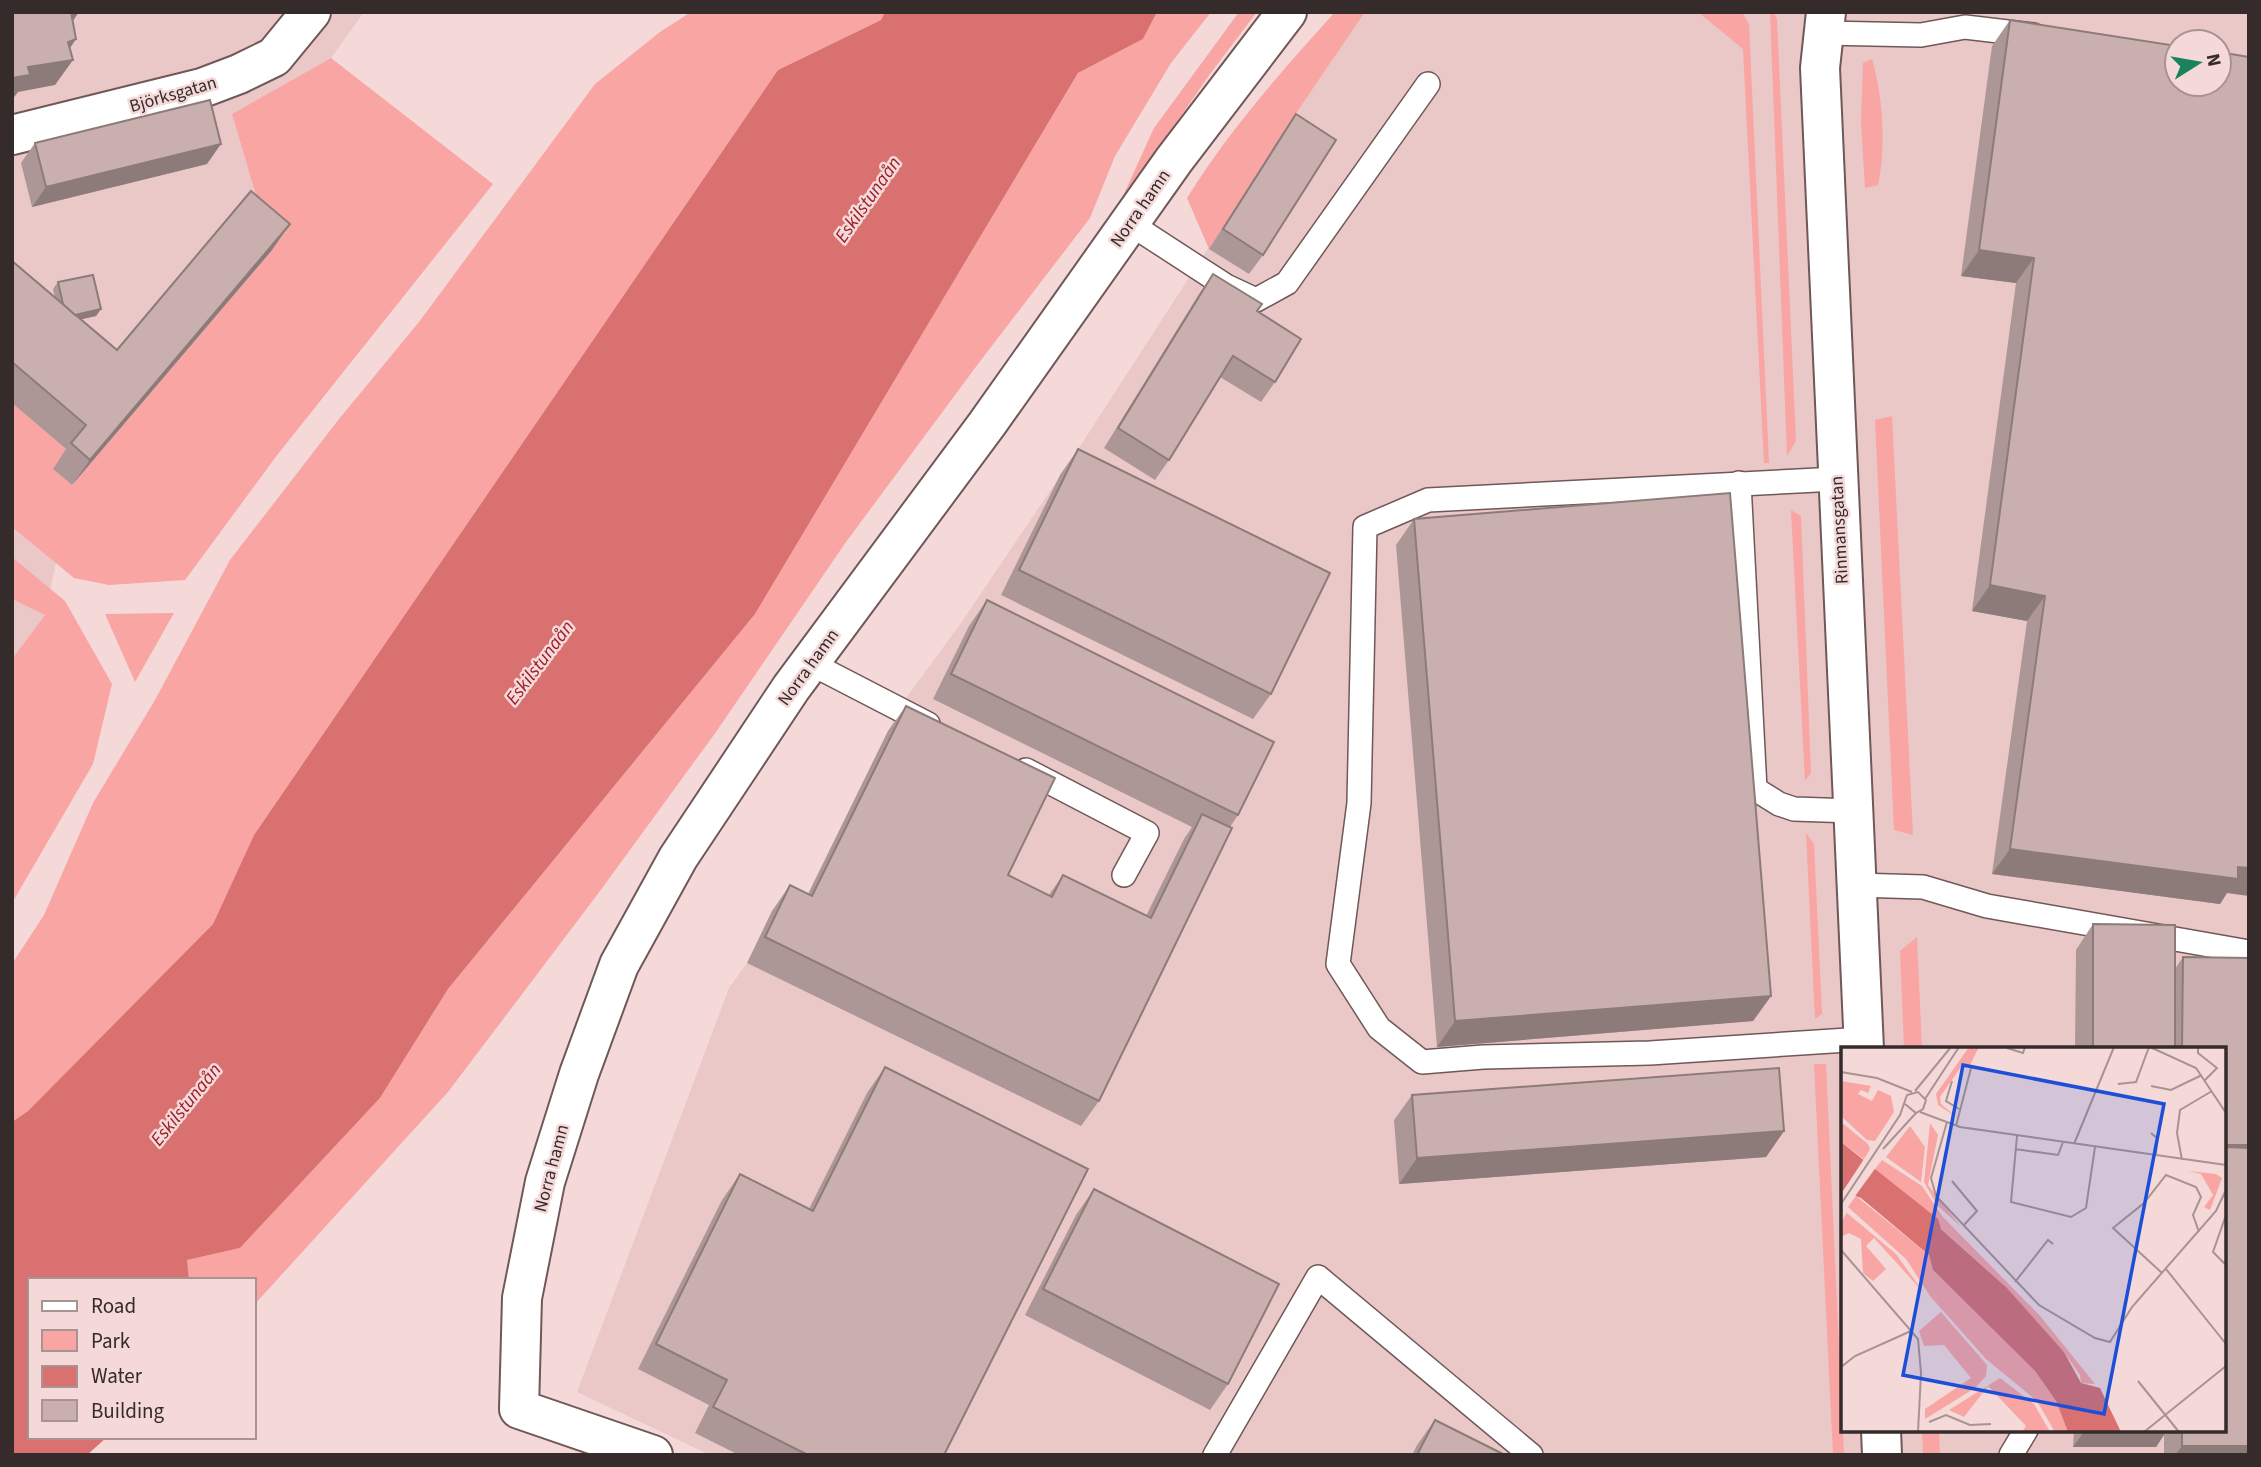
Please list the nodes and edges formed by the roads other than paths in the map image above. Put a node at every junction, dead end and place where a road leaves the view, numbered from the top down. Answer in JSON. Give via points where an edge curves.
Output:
{"nodes":[{"id":1,"x":311,"y":12,"type":"edge"},
{"id":2,"x":1287,"y":12,"type":"edge"},
{"id":3,"x":1825,"y":22,"type":"edge"},
{"id":4,"x":1946,"y":22,"type":"edge"},
{"id":5,"x":2058,"y":38,"type":"edge"},
{"id":6,"x":1428,"y":84,"type":"dead end"},
{"id":7,"x":12,"y":135,"type":"edge"},
{"id":8,"x":1129,"y":223,"type":"junction"},
{"id":9,"x":1837,"y":480,"type":"junction"},
{"id":10,"x":1739,"y":483,"type":"junction"},
{"id":11,"x":810,"y":663,"type":"junction"},
{"id":12,"x":947,"y":733,"type":"edge"},
{"id":13,"x":1005,"y":760,"type":"edge"},
{"id":14,"x":1853,"y":811,"type":"junction"},
{"id":15,"x":1124,"y":875,"type":"dead end"},
{"id":16,"x":1856,"y":885,"type":"junction"},
{"id":17,"x":2249,"y":952,"type":"edge"},
{"id":18,"x":1863,"y":1044,"type":"edge"},
{"id":19,"x":1881,"y":1432,"type":"edge"},
{"id":20,"x":2025,"y":1432,"type":"edge"},
{"id":21,"x":653,"y":1455,"type":"edge"},
{"id":22,"x":1214,"y":1455,"type":"edge"},
{"id":23,"x":1531,"y":1455,"type":"edge"},
{"id":24,"x":1882,"y":1455,"type":"edge"},
{"id":25,"x":2011,"y":1455,"type":"edge"}],
"edges":[{"from":1,"to":7,"type":"street","name":"Björksgatan","via":[[274,57],[239,74],[202,88]]},
{"from":2,"to":8,"type":"street","name":"Norra hamn"},
{"from":3,"to":4,"type":"lane","via":[[1922,35]]},
{"from":3,"to":9,"type":"street","name":"Rinmansgatan","via":[[1820,68]]},
{"from":4,"to":5,"type":"lane"},
{"from":6,"to":8,"type":"lane","via":[[1286,283],[1256,300],[1226,286]]},
{"from":8,"to":11,"type":"street","name":"Norra hamn"},
{"from":9,"to":10,"type":"lane"},
{"from":9,"to":14,"type":"street","name":"Rinmansgatan"},
{"from":10,"to":14,"type":"lane","via":[[1755,789],[1794,809]]},
{"from":10,"to":18,"type":"lane","via":[[1428,500],[1365,527],[1359,803],[1338,964],[1379,1028],[1422,1062]]},
{"from":11,"to":12,"type":"lane"},
{"from":11,"to":21,"type":"street","name":"Norra hamn","via":[[678,858],[619,965],[545,1182],[522,1298],[519,1409]]},
{"from":13,"to":15,"type":"lane","via":[[1147,833]]},
{"from":14,"to":16,"type":"street","name":"Rinmansgatan"},
{"from":16,"to":17,"type":"lane","via":[[1934,889],[1987,906]]},
{"from":16,"to":18,"type":"street","name":"Rinmansgatan"},
{"from":19,"to":24,"type":"street"},
{"from":20,"to":25,"type":"lane"},
{"from":22,"to":23,"type":"lane","via":[[1318,1277]]}]}
